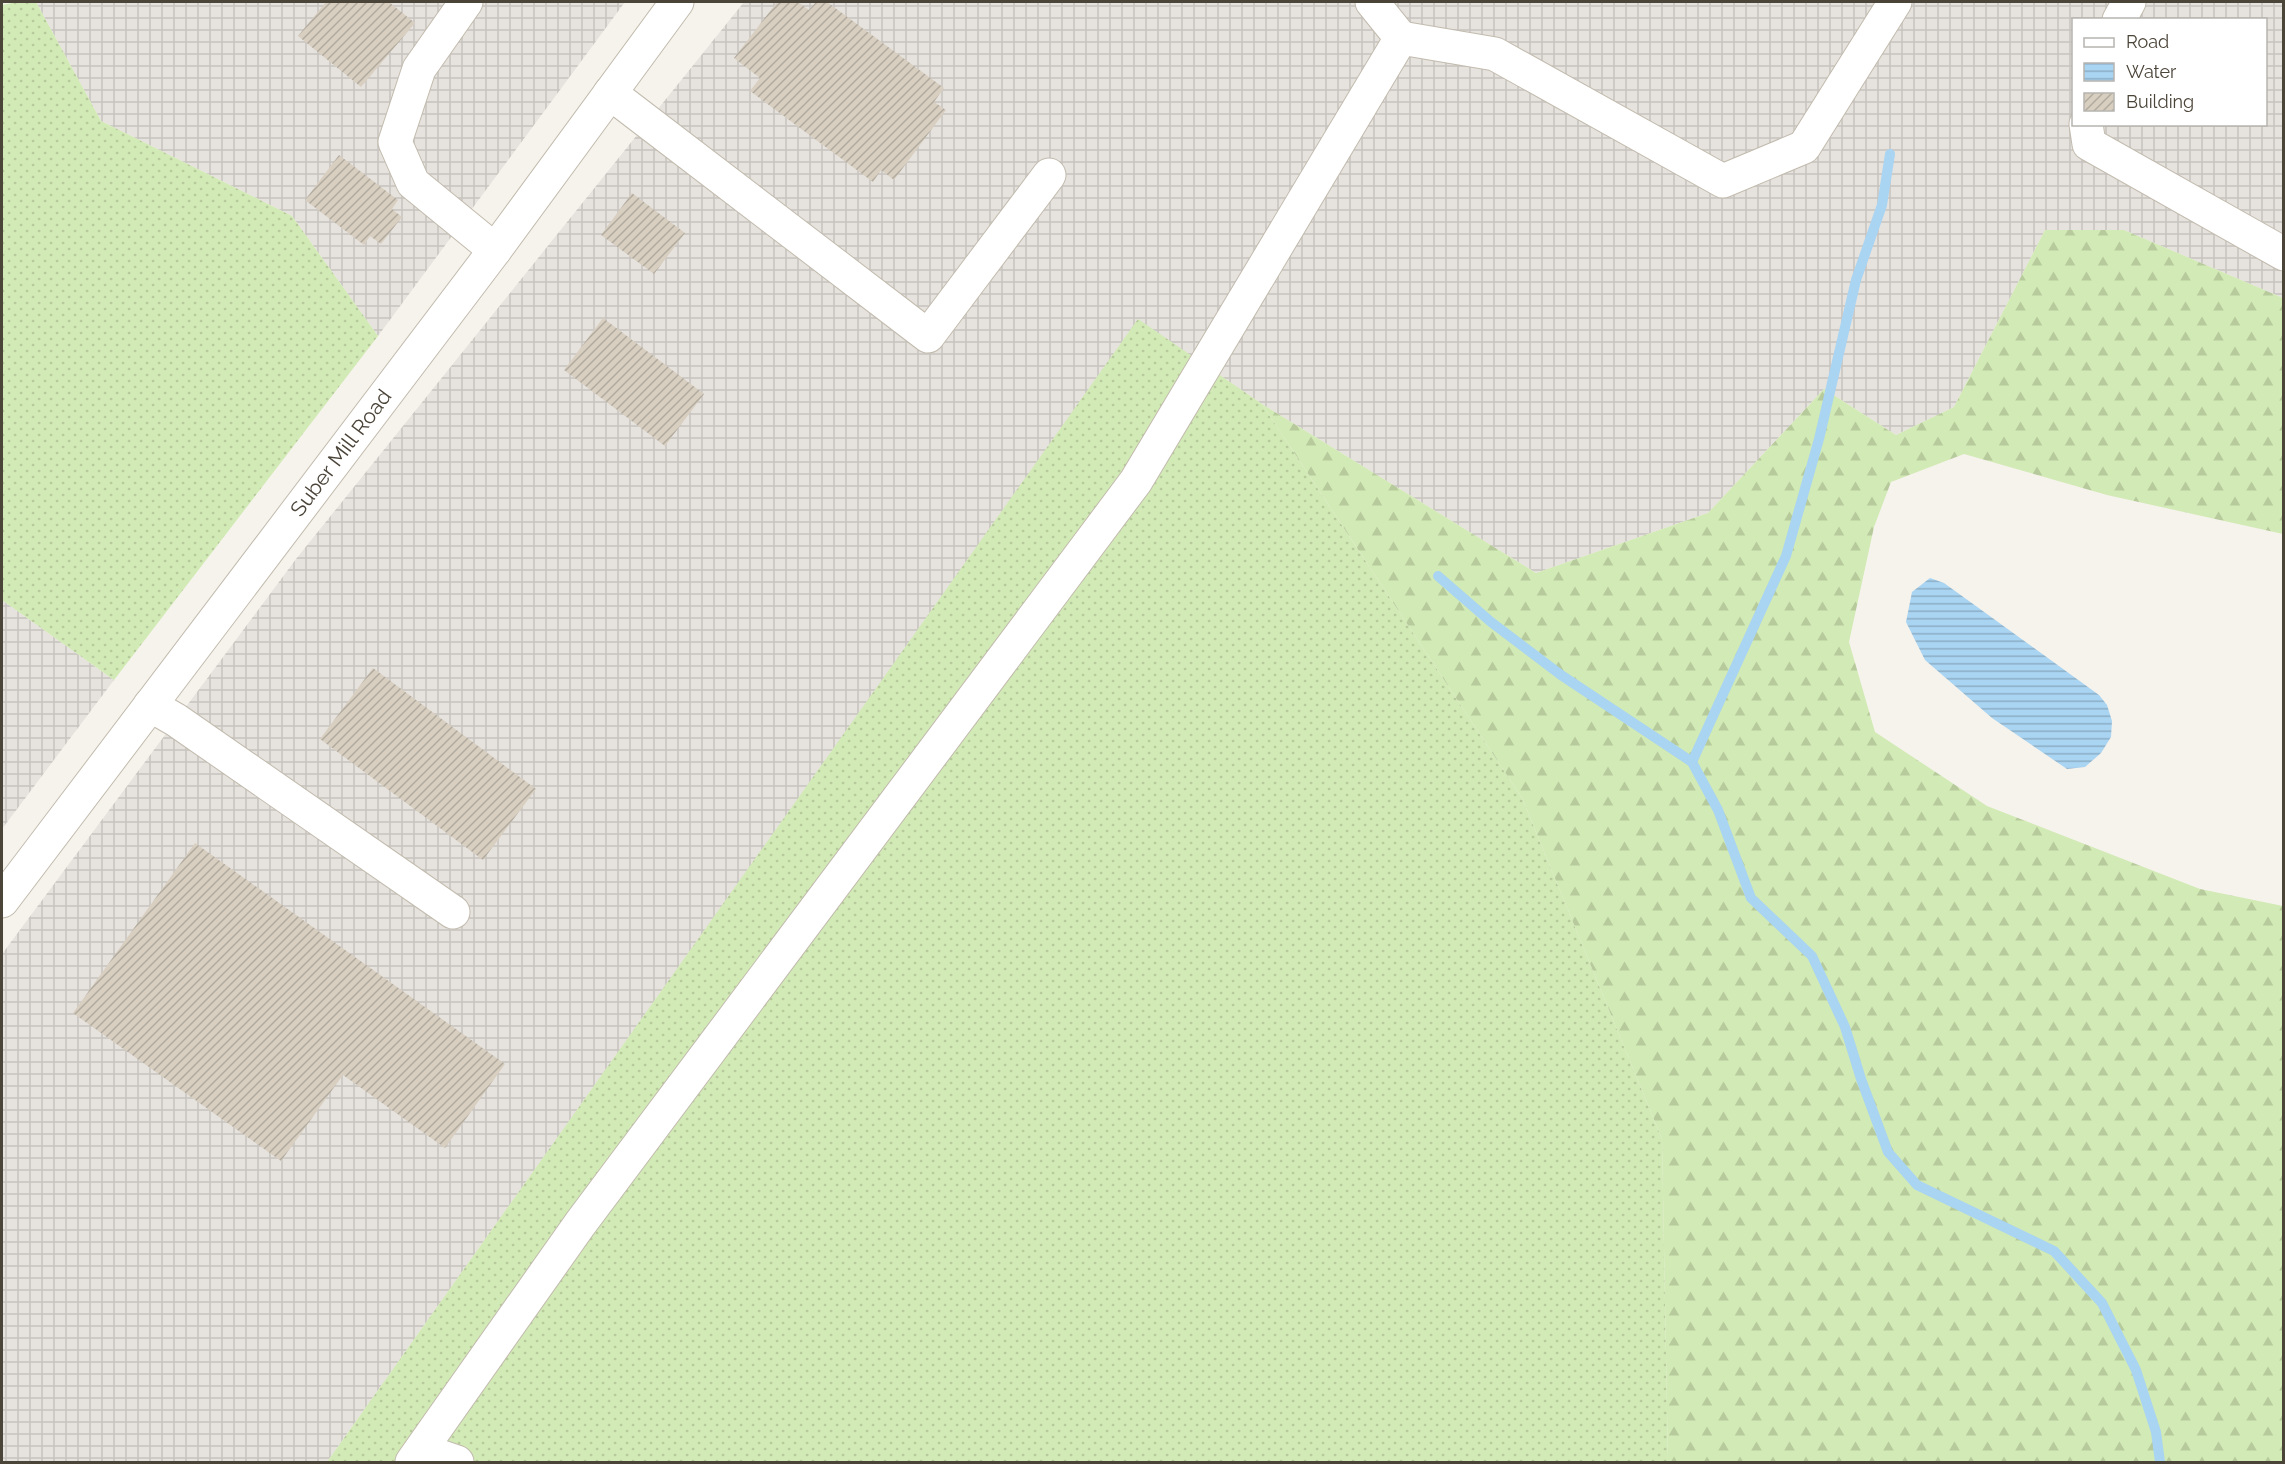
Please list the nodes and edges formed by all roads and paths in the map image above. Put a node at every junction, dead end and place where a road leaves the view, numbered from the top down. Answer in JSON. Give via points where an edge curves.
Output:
{"nodes":[{"id":1,"x":466,"y":2,"type":"edge"},
{"id":2,"x":676,"y":2,"type":"edge"},
{"id":3,"x":1372,"y":2,"type":"edge"},
{"id":4,"x":1895,"y":2,"type":"edge"},
{"id":5,"x":2129,"y":2,"type":"edge"},
{"id":6,"x":2120,"y":18,"type":"edge"},
{"id":7,"x":1401,"y":38,"type":"junction"},
{"id":8,"x":610,"y":93,"type":"junction"},
{"id":9,"x":2086,"y":126,"type":"edge"},
{"id":10,"x":1049,"y":175,"type":"dead end"},
{"id":11,"x":495,"y":250,"type":"junction"},
{"id":12,"x":2283,"y":254,"type":"edge"},
{"id":13,"x":150,"y":705,"type":"junction"},
{"id":14,"x":2,"y":901,"type":"edge"},
{"id":15,"x":453,"y":912,"type":"dead end"},
{"id":16,"x":417,"y":1456,"type":"edge"},
{"id":17,"x":457,"y":1462,"type":"edge"}],
"edges":[{"from":1,"to":11,"type":"street","via":[[419,69],[395,142],[413,183]]},
{"from":2,"to":8,"type":"street","name":"Suber Mill Road"},
{"from":3,"to":7,"type":"street"},
{"from":4,"to":7,"type":"street","via":[[1804,147],[1723,181],[1495,54]]},
{"from":5,"to":6,"type":"street"},
{"from":7,"to":16,"type":"street","via":[[1136,481],[587,1215]]},
{"from":8,"to":10,"type":"street","via":[[928,336]]},
{"from":8,"to":11,"type":"street","name":"Suber Mill Road"},
{"from":9,"to":12,"type":"street","via":[[2089,144]]},
{"from":11,"to":13,"type":"street","name":"Suber Mill Road"},
{"from":13,"to":14,"type":"street","name":"Suber Mill Road"},
{"from":13,"to":15,"type":"street"},
{"from":16,"to":17,"type":"street"}]}
